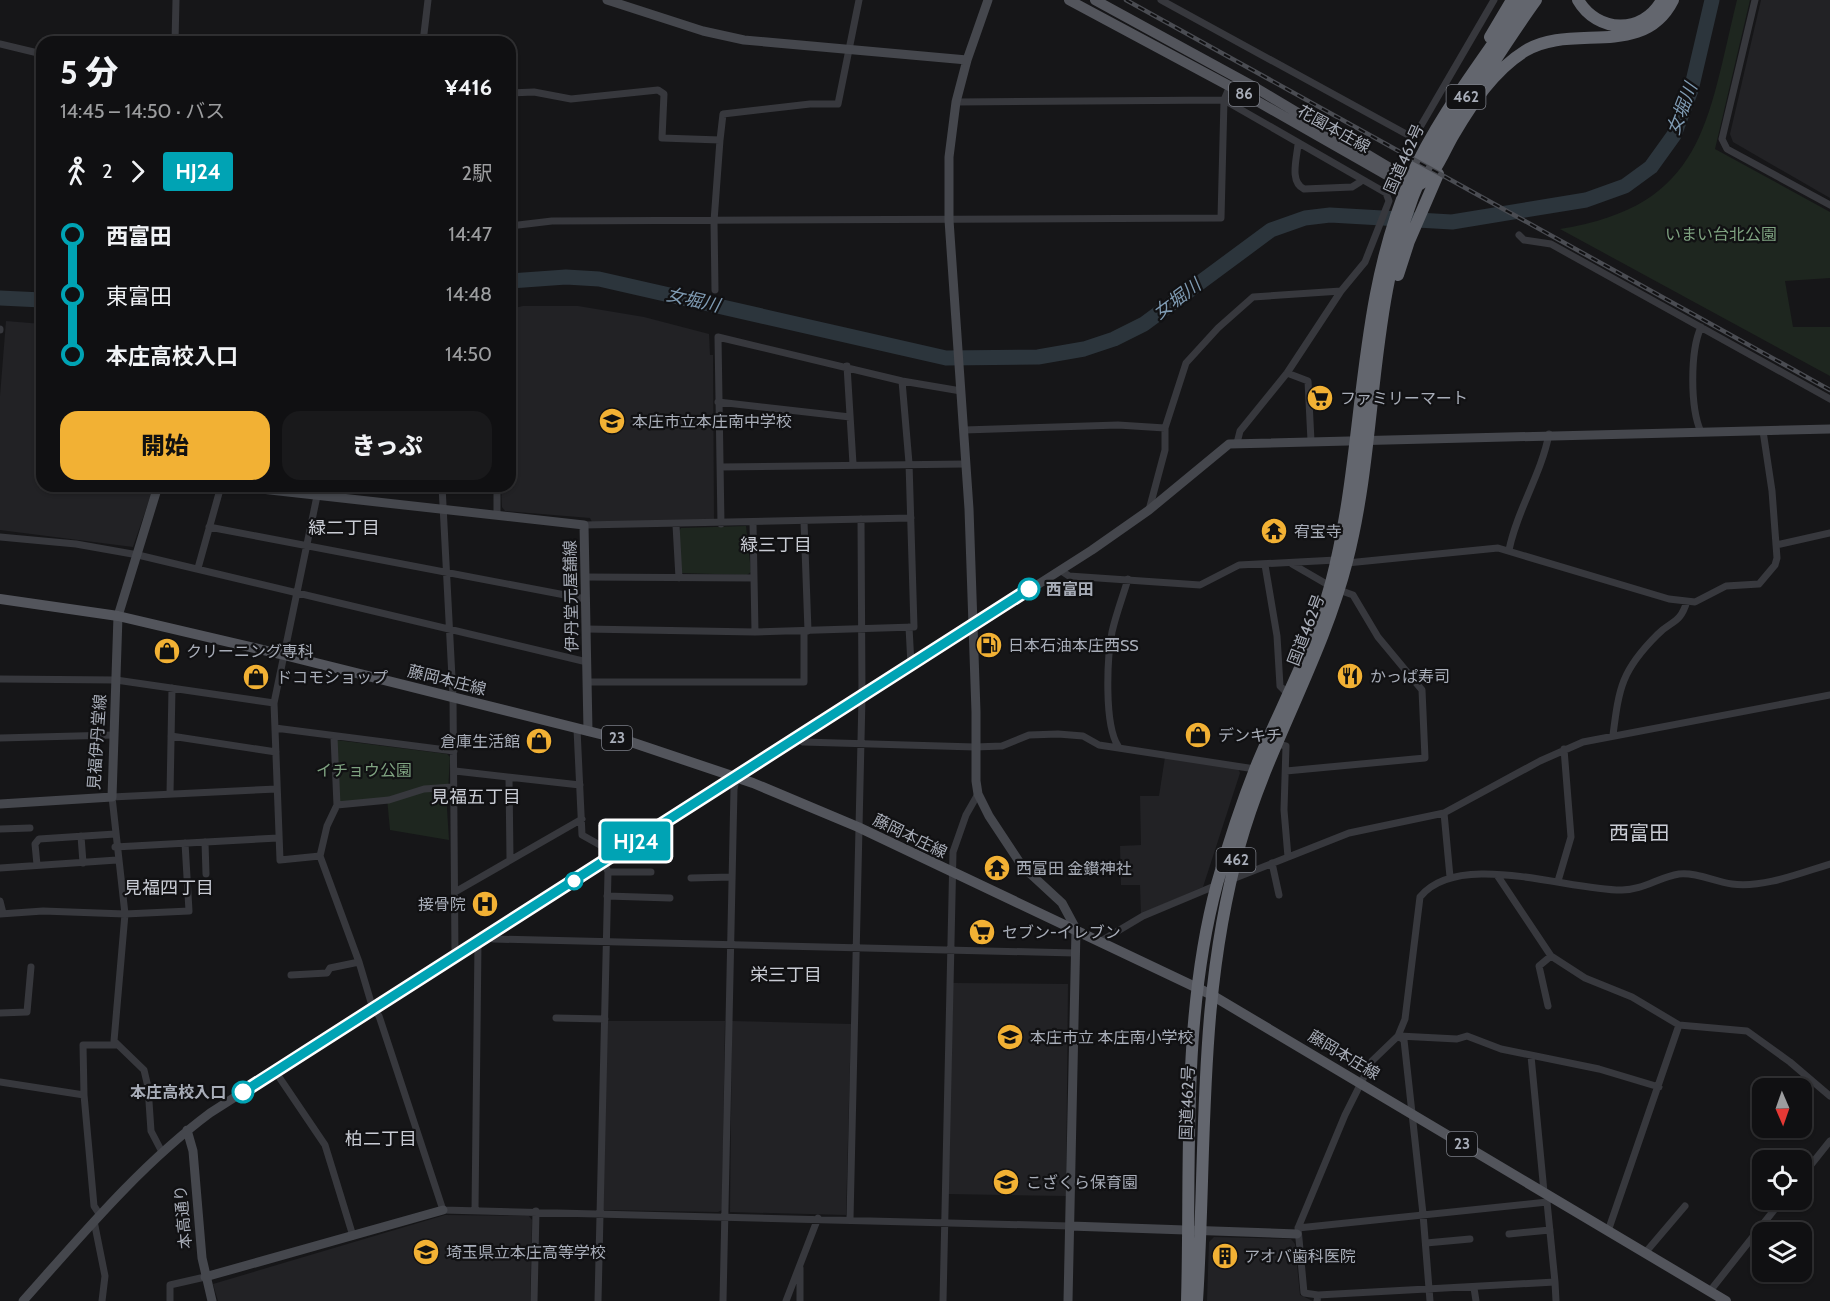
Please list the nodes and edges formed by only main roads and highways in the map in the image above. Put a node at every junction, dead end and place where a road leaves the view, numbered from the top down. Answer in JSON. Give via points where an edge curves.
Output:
{"nodes":[{"id":1,"x":1069,"y":0,"type":"edge"},
{"id":2,"x":1095,"y":0,"type":"edge"},
{"id":3,"x":1512,"y":0,"type":"edge"},
{"id":4,"x":1523,"y":0,"type":"edge"},
{"id":5,"x":1536,"y":0,"type":"edge"},
{"id":6,"x":1578,"y":0,"type":"edge"},
{"id":7,"x":1662,"y":0,"type":"edge"},
{"id":8,"x":1672,"y":0,"type":"edge"},
{"id":9,"x":1495,"y":77,"type":"junction"},
{"id":10,"x":1449,"y":105,"type":"junction"},
{"id":11,"x":1412,"y":184,"type":"junction"},
{"id":12,"x":1406,"y":204,"type":"junction"},
{"id":13,"x":1399,"y":240,"type":"junction"},
{"id":14,"x":1362,"y":440,"type":"junction"},
{"id":15,"x":1335,"y":588,"type":"junction"},
{"id":16,"x":0,"y":599,"type":"edge"},
{"id":17,"x":1197,"y":987,"type":"junction"},
{"id":18,"x":1210,"y":994,"type":"junction"},
{"id":19,"x":1195,"y":1231,"type":"junction"},
{"id":20,"x":1187,"y":1301,"type":"edge"},
{"id":21,"x":1197,"y":1301,"type":"edge"},
{"id":22,"x":1726,"y":1301,"type":"edge"}],
"edges":[{"from":1,"to":11,"type":"main road","name":"花園本庄線","number":"86"},
{"from":2,"to":11,"type":"main road","name":"花園本庄線","number":"86","via":[[1256,88]]},
{"from":3,"to":10,"type":"highway"},
{"from":4,"to":10,"type":"highway","name":"国道462号","number":"462"},
{"from":5,"to":11,"type":"highway","name":"国道462号","number":"462","via":[[1487,72],[1456,109]]},
{"from":6,"to":7,"type":"highway","via":[[1596,20],[1622,26],[1648,17]]},
{"from":8,"to":9,"type":"highway","via":[[1659,20],[1642,32],[1542,42],[1514,58]]},
{"from":9,"to":11,"type":"highway","via":[[1472,105],[1430,177]]},
{"from":9,"to":12,"type":"highway"},
{"from":10,"to":11,"type":"highway","name":"国道462号","number":"462"},
{"from":11,"to":12,"type":"highway","name":"国道462号","number":"462"},
{"from":12,"to":13,"type":"highway"},
{"from":12,"to":13,"type":"highway","name":"国道462号","number":"462"},
{"from":13,"to":14,"type":"highway","name":"国道462号","number":"462","via":[[1382,368],[1374,384]]},
{"from":13,"to":14,"type":"highway","name":"国道462号","number":"462","via":[[1369,331]]},
{"from":14,"to":15,"type":"highway","name":"国道462号","number":"462"},
{"from":15,"to":17,"type":"highway","name":"国道462号","number":"462","via":[[1256,769],[1217,885]]},
{"from":15,"to":18,"type":"highway","name":"国道462号","number":"462","via":[[1312,662],[1251,810],[1231,879]]},
{"from":16,"to":17,"type":"main road","name":"藤岡本庄線","number":"23","via":[[118,616],[284,655],[628,741],[737,776],[858,827]]},
{"from":17,"to":18,"type":"main road","name":"藤岡本庄線","number":"23"},
{"from":17,"to":19,"type":"highway","name":"国道462号","number":"462"},
{"from":18,"to":19,"type":"highway","name":"国道462号","number":"462"},
{"from":18,"to":22,"type":"main road","name":"藤岡本庄線","number":"23"},
{"from":19,"to":20,"type":"highway","name":"国道462号","number":"462"},
{"from":19,"to":21,"type":"highway","name":"国道462号","number":"462"}]}
